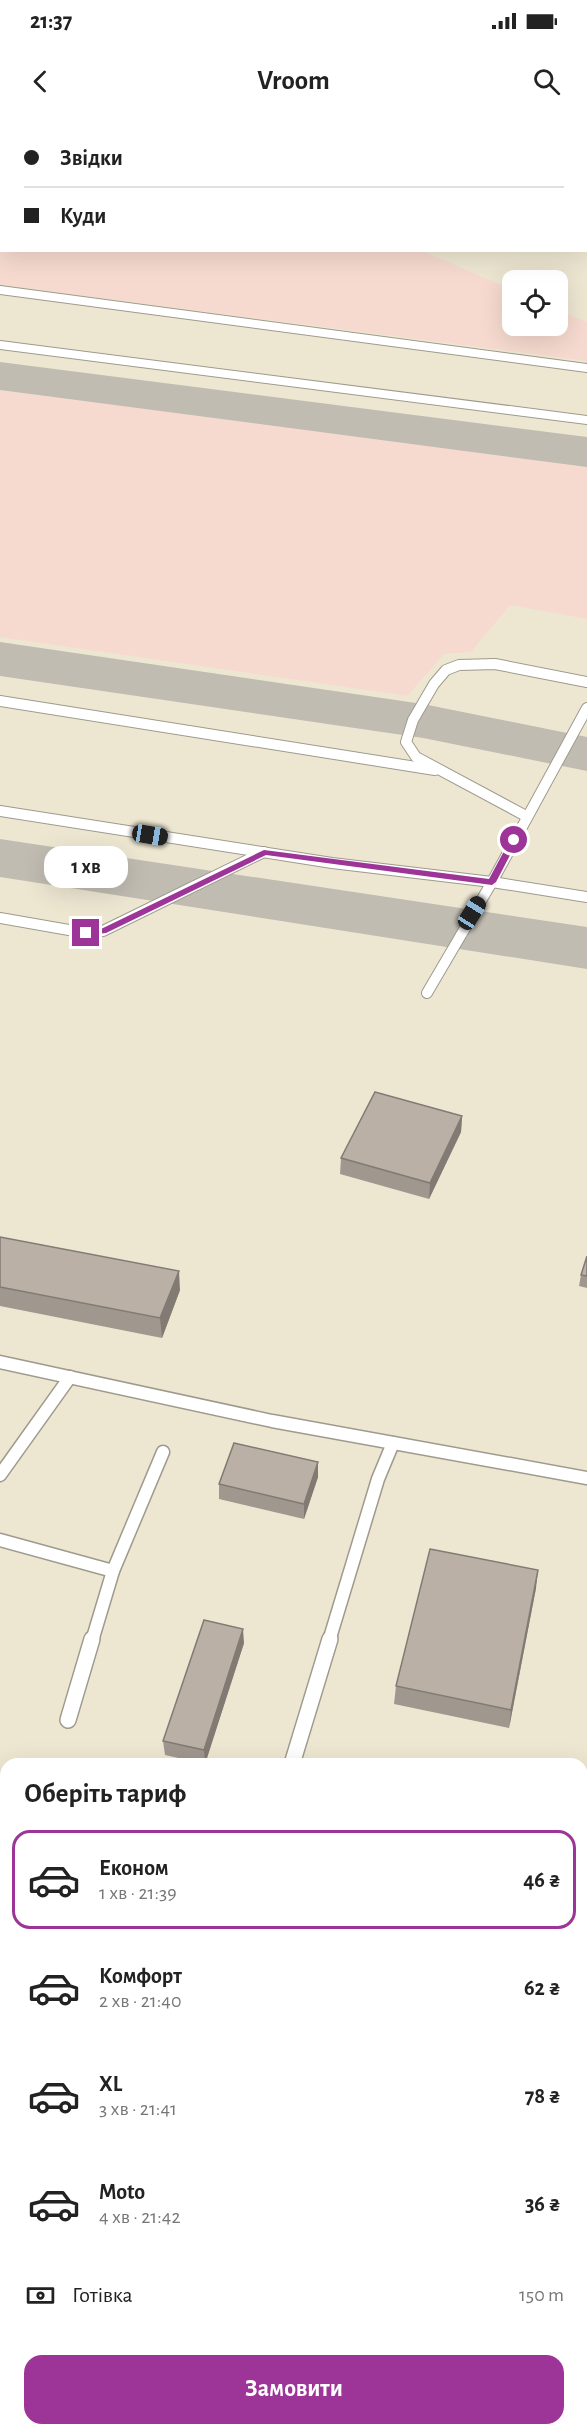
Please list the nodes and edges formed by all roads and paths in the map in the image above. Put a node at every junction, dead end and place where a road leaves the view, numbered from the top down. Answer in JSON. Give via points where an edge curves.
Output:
{"nodes":[{"id":1,"x":0,"y":290,"type":"edge"},
{"id":2,"x":0,"y":345,"type":"edge"},
{"id":3,"x":587,"y":368,"type":"edge"},
{"id":4,"x":587,"y":420,"type":"edge"},
{"id":5,"x":587,"y":682,"type":"edge"},
{"id":6,"x":0,"y":701,"type":"edge"},
{"id":7,"x":587,"y":708,"type":"edge"},
{"id":8,"x":435,"y":770,"type":"junction"},
{"id":9,"x":0,"y":811,"type":"edge"},
{"id":10,"x":526,"y":816,"type":"junction"},
{"id":11,"x":264,"y":852,"type":"junction"},
{"id":12,"x":492,"y":882,"type":"junction"},
{"id":13,"x":587,"y":897,"type":"edge"},
{"id":14,"x":0,"y":918,"type":"edge"},
{"id":15,"x":427,"y":993,"type":"dead end"},
{"id":16,"x":0,"y":1362,"type":"edge"},
{"id":17,"x":70,"y":1377,"type":"junction"},
{"id":18,"x":393,"y":1443,"type":"junction"},
{"id":19,"x":163,"y":1452,"type":"dead end"},
{"id":20,"x":0,"y":1475,"type":"edge"},
{"id":21,"x":587,"y":1478,"type":"edge"},
{"id":22,"x":0,"y":1540,"type":"edge"},
{"id":23,"x":113,"y":1571,"type":"junction"},
{"id":24,"x":68,"y":1720,"type":"dead end"},
{"id":25,"x":294,"y":1758,"type":"edge"}],
"edges":[{"from":1,"to":3,"type":"lane"},
{"from":2,"to":4,"type":"lane"},
{"from":5,"to":8,"type":"lane","via":[[483,663],[465,663],[446,671],[412,720],[406,737],[416,757]]},
{"from":6,"to":8,"type":"lane"},
{"from":7,"to":10,"type":"lane"},
{"from":8,"to":10,"type":"lane"},
{"from":9,"to":11,"type":"lane"},
{"from":10,"to":12,"type":"lane"},
{"from":11,"to":12,"type":"lane"},
{"from":11,"to":14,"type":"lane","via":[[103,931],[86,933]]},
{"from":12,"to":13,"type":"lane"},
{"from":12,"to":15,"type":"lane"},
{"from":16,"to":17,"type":"lane"},
{"from":17,"to":18,"type":"lane"},
{"from":17,"to":20,"type":"lane"},
{"from":18,"to":21,"type":"lane"},
{"from":18,"to":25,"type":"lane","via":[[378,1479]]},
{"from":19,"to":23,"type":"lane"},
{"from":22,"to":23,"type":"lane"},
{"from":23,"to":24,"type":"lane"}]}
